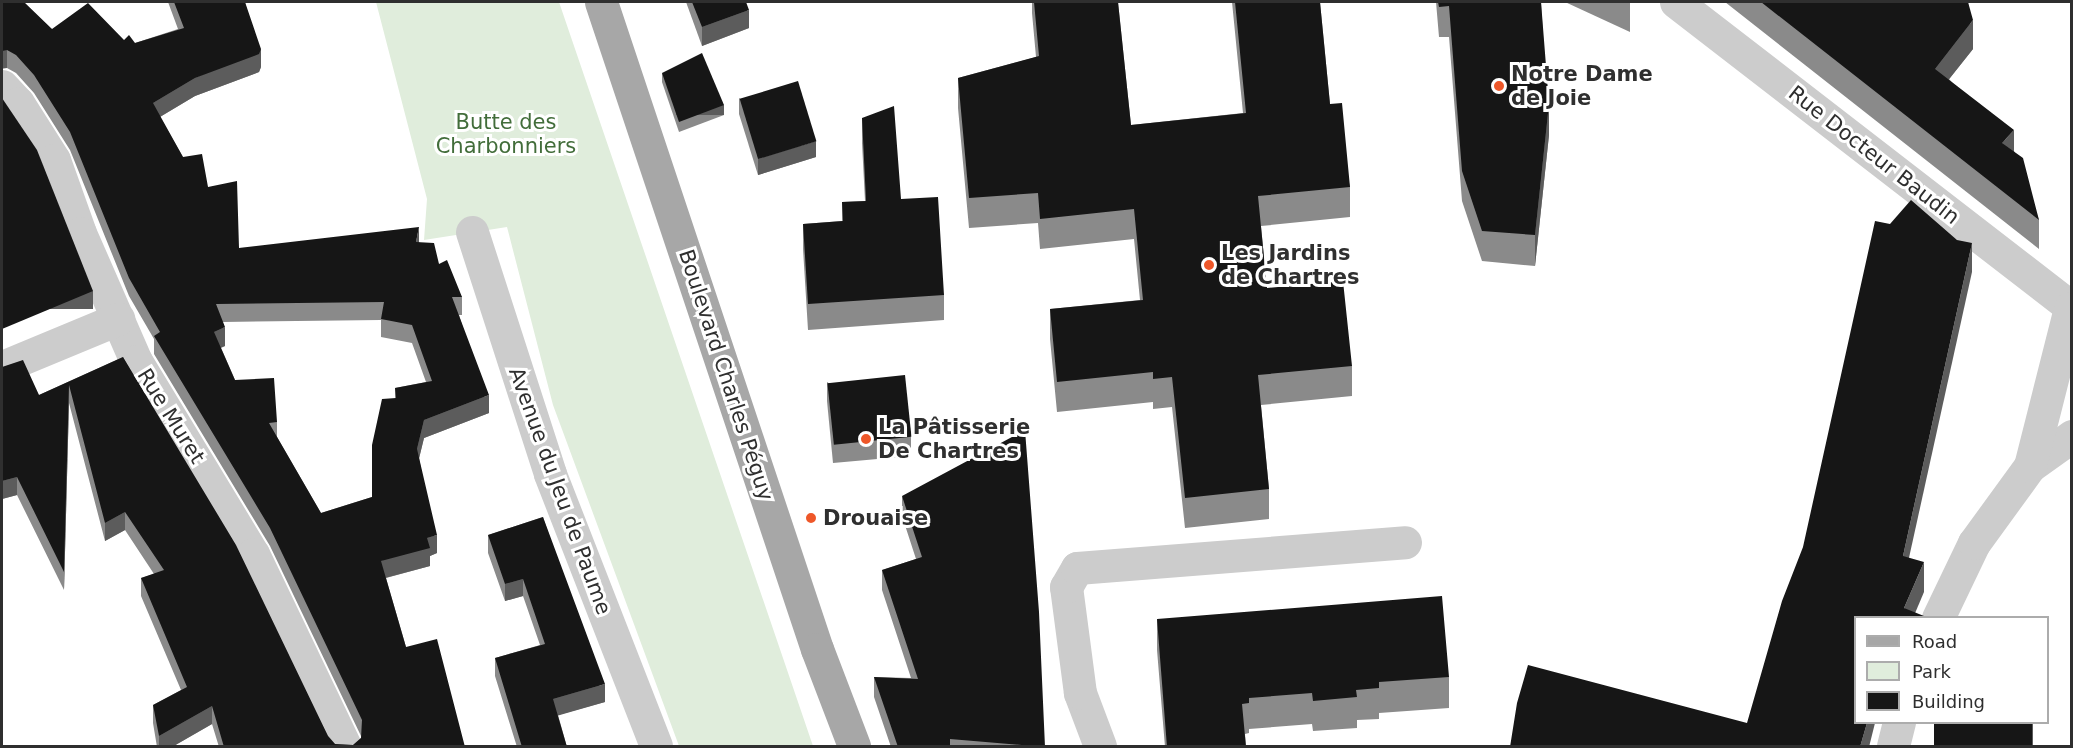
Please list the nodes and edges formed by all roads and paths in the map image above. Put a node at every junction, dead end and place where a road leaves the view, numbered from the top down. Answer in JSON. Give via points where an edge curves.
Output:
{"nodes":[{"id":1,"x":601,"y":2,"type":"edge"},
{"id":2,"x":1676,"y":2,"type":"edge"},
{"id":3,"x":2,"y":86,"type":"edge"},
{"id":4,"x":472,"y":232,"type":"dead end"},
{"id":5,"x":2071,"y":308,"type":"edge"},
{"id":6,"x":118,"y":320,"type":"junction"},
{"id":7,"x":2,"y":367,"type":"edge"},
{"id":8,"x":2072,"y":436,"type":"edge"},
{"id":9,"x":2030,"y":466,"type":"junction"},
{"id":10,"x":1405,"y":542,"type":"dead end"},
{"id":11,"x":1939,"y":616,"type":"edge"},
{"id":12,"x":1899,"y":724,"type":"edge"},
{"id":13,"x":345,"y":747,"type":"edge"},
{"id":14,"x":656,"y":747,"type":"edge"},
{"id":15,"x":854,"y":747,"type":"edge"},
{"id":16,"x":1100,"y":747,"type":"edge"},
{"id":17,"x":1893,"y":747,"type":"edge"}],
"edges":[{"from":1,"to":15,"type":"main road","name":"Boulevard Charles Péguy","via":[[817,649]]},
{"from":2,"to":5,"type":"street","name":"Rue Docteur Baudin"},
{"from":3,"to":6,"type":"street","name":"Rue Muret","via":[[18,103],[54,160]]},
{"from":4,"to":14,"type":"street","name":"Avenue du Jeu de Paume","via":[[550,474]]},
{"from":5,"to":9,"type":"street"},
{"from":6,"to":7,"type":"street"},
{"from":6,"to":13,"type":"street","name":"Rue Muret","via":[[136,361],[253,554]]},
{"from":8,"to":9,"type":"street"},
{"from":9,"to":11,"type":"street","via":[[1974,543]]},
{"from":10,"to":16,"type":"street","via":[[1077,568],[1066,586],[1080,693]]},
{"from":12,"to":17,"type":"street"}]}
